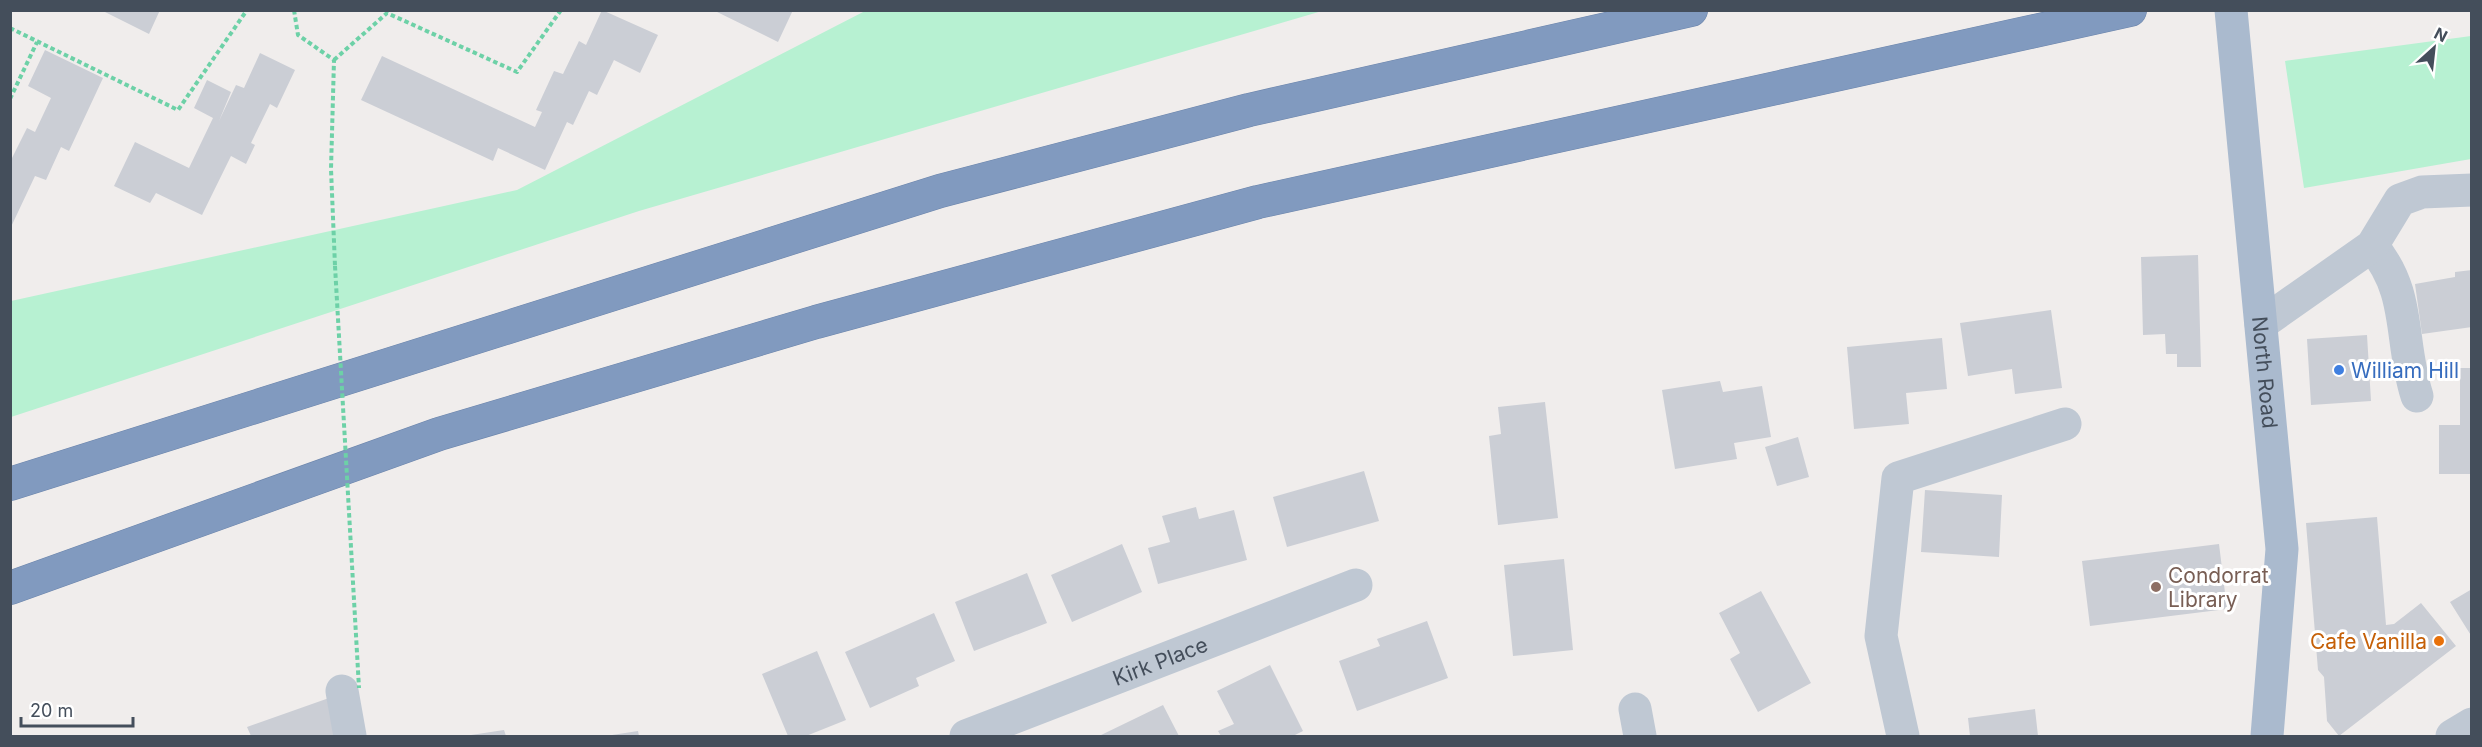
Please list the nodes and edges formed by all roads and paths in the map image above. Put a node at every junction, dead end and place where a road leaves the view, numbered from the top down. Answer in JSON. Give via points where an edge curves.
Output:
{"nodes":[{"id":1,"x":247,"y":10,"type":"edge"},
{"id":2,"x":294,"y":10,"type":"edge"},
{"id":3,"x":561,"y":10,"type":"edge"},
{"id":4,"x":2130,"y":10,"type":"edge"},
{"id":5,"x":2231,"y":10,"type":"edge"},
{"id":6,"x":1691,"y":11,"type":"edge"},
{"id":7,"x":10,"y":28,"type":"edge"},
{"id":8,"x":37,"y":42,"type":"junction"},
{"id":9,"x":334,"y":60,"type":"junction"},
{"id":10,"x":10,"y":99,"type":"edge"},
{"id":11,"x":2472,"y":190,"type":"edge"},
{"id":12,"x":2372,"y":246,"type":"junction"},
{"id":13,"x":2261,"y":324,"type":"junction"},
{"id":14,"x":2417,"y":396,"type":"dead end"},
{"id":15,"x":2065,"y":424,"type":"dead end"},
{"id":16,"x":10,"y":484,"type":"edge"},
{"id":17,"x":1356,"y":585,"type":"dead end"},
{"id":18,"x":10,"y":588,"type":"edge"},
{"id":19,"x":350,"y":689,"type":"joint"},
{"id":20,"x":2472,"y":724,"type":"edge"},
{"id":21,"x":350,"y":736,"type":"edge"},
{"id":22,"x":966,"y":736,"type":"edge"},
{"id":23,"x":1903,"y":736,"type":"edge"},
{"id":24,"x":2267,"y":736,"type":"edge"},
{"id":25,"x":2452,"y":736,"type":"edge"}],
"edges":[{"from":1,"to":8,"type":"path","via":[[178,110]]},
{"from":2,"to":9,"type":"path","via":[[298,35]]},
{"from":3,"to":9,"type":"path","via":[[517,72],[387,14]]},
{"from":4,"to":18,"type":"highway","via":[[1258,202],[816,322],[439,434]]},
{"from":5,"to":13,"type":"main road","name":"North Road"},
{"from":6,"to":16,"type":"highway","via":[[1249,110],[940,191]]},
{"from":7,"to":8,"type":"path"},
{"from":8,"to":10,"type":"path"},
{"from":9,"to":19,"type":"path","bridge":true,"via":[[331,169]]},
{"from":11,"to":12,"type":"street","via":[[2422,192],[2400,200]]},
{"from":12,"to":13,"type":"street"},
{"from":12,"to":14,"type":"street","via":[[2388,264],[2398,286],[2409,369]]},
{"from":13,"to":24,"type":"main road","name":"North Road","via":[[2282,549]]},
{"from":15,"to":23,"type":"street","via":[[1898,478],[1881,636]]},
{"from":17,"to":22,"type":"street","name":"Kirk Place"},
{"from":19,"to":21,"type":"street"},
{"from":20,"to":25,"type":"street"}]}
